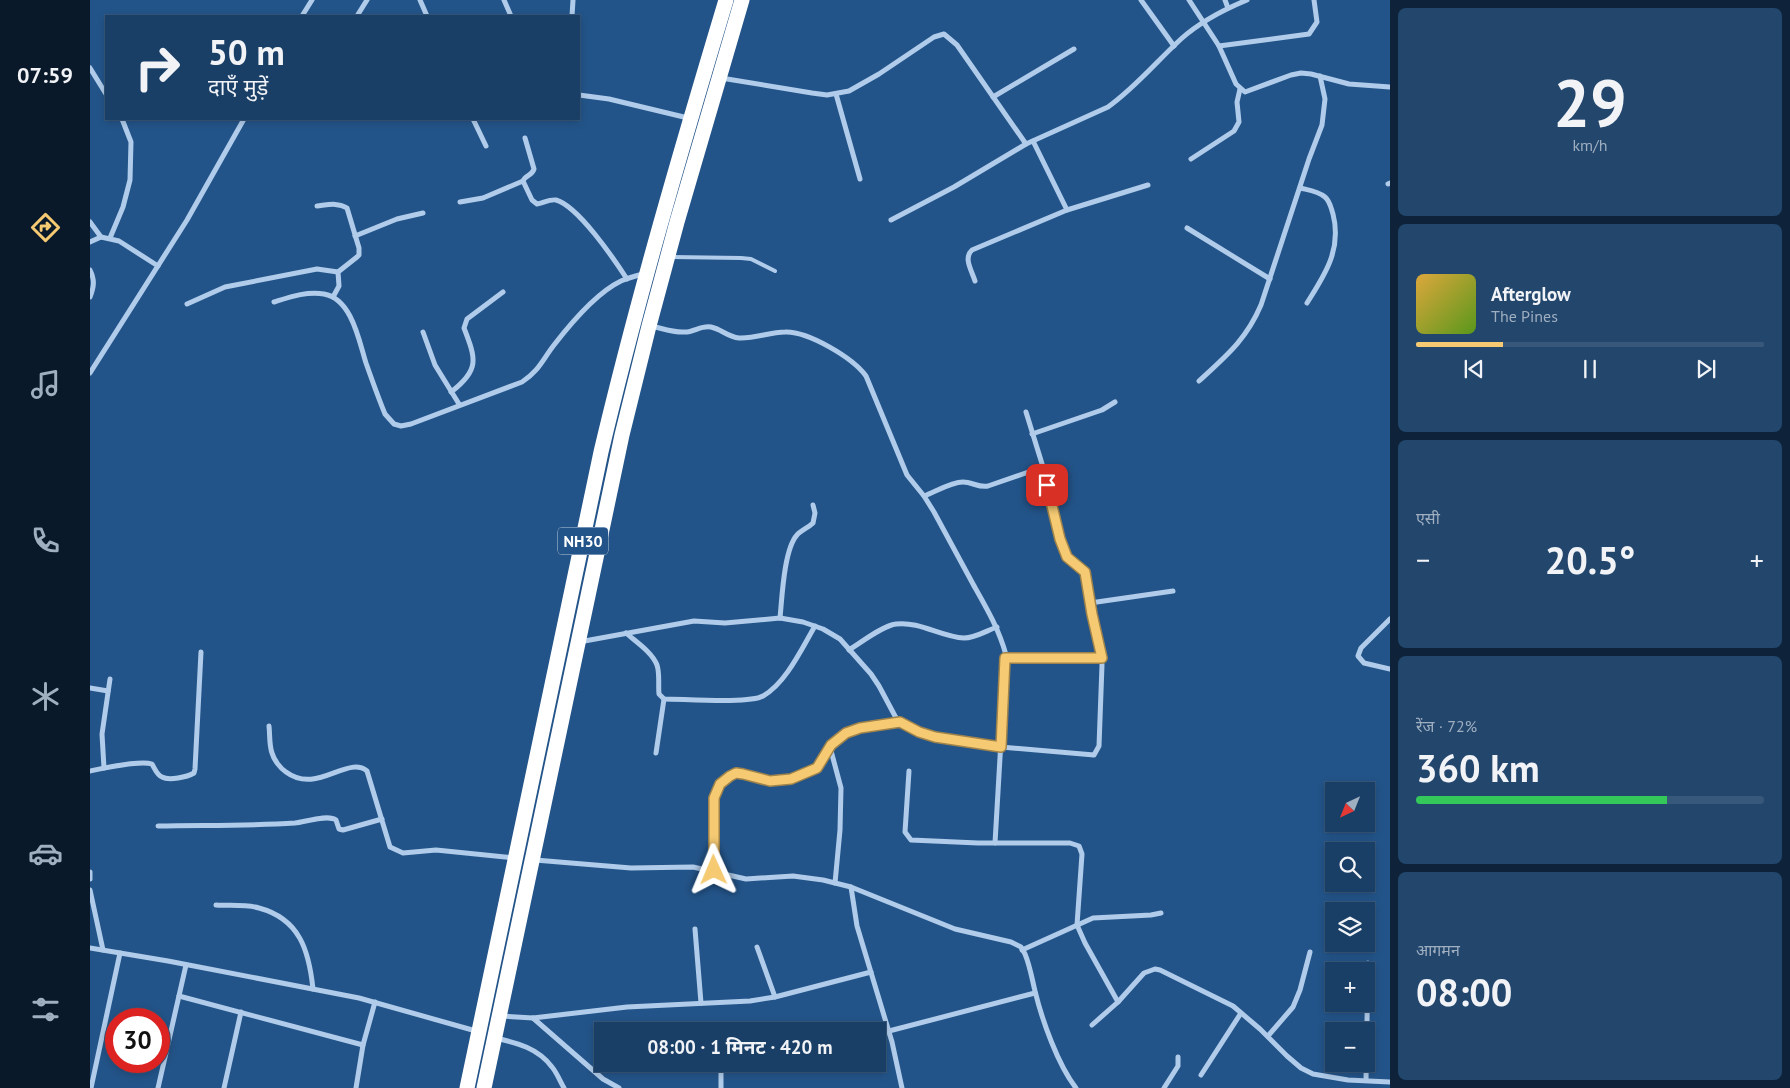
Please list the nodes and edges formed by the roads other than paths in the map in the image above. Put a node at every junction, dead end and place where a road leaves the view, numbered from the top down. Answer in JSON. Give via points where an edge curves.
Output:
{"nodes":[{"id":1,"x":312,"y":0,"type":"edge"},
{"id":2,"x":367,"y":0,"type":"edge"},
{"id":3,"x":420,"y":0,"type":"edge"},
{"id":4,"x":504,"y":0,"type":"edge"},
{"id":5,"x":573,"y":0,"type":"edge"},
{"id":6,"x":726,"y":0,"type":"edge"},
{"id":7,"x":742,"y":0,"type":"edge"},
{"id":8,"x":1141,"y":0,"type":"edge"},
{"id":9,"x":1189,"y":0,"type":"edge"},
{"id":10,"x":1225,"y":0,"type":"edge"},
{"id":11,"x":1247,"y":0,"type":"edge"},
{"id":12,"x":1314,"y":0,"type":"edge"},
{"id":13,"x":1228,"y":8,"type":"junction"},
{"id":14,"x":303,"y":15,"type":"edge"},
{"id":15,"x":358,"y":15,"type":"edge"},
{"id":16,"x":427,"y":15,"type":"edge"},
{"id":17,"x":511,"y":15,"type":"edge"},
{"id":18,"x":572,"y":15,"type":"edge"},
{"id":19,"x":1204,"y":22,"type":"junction"},
{"id":20,"x":1174,"y":46,"type":"junction"},
{"id":21,"x":1219,"y":46,"type":"junction"},
{"id":22,"x":1074,"y":48,"type":"dead end"},
{"id":23,"x":90,"y":68,"type":"edge"},
{"id":24,"x":1320,"y":76,"type":"junction"},
{"id":25,"x":718,"y":78,"type":"junction"},
{"id":26,"x":1390,"y":87,"type":"edge"},
{"id":27,"x":1240,"y":89,"type":"junction"},
{"id":28,"x":105,"y":92,"type":"edge"},
{"id":29,"x":836,"y":94,"type":"junction"},
{"id":30,"x":580,"y":95,"type":"edge"},
{"id":31,"x":993,"y":97,"type":"junction"},
{"id":32,"x":690,"y":119,"type":"junction"},
{"id":33,"x":122,"y":120,"type":"edge"},
{"id":34,"x":243,"y":120,"type":"edge"},
{"id":35,"x":473,"y":120,"type":"edge"},
{"id":36,"x":525,"y":138,"type":"dead end"},
{"id":37,"x":1033,"y":141,"type":"junction"},
{"id":38,"x":1026,"y":144,"type":"junction"},
{"id":39,"x":486,"y":146,"type":"dead end"},
{"id":40,"x":1191,"y":158,"type":"dead end"},
{"id":41,"x":860,"y":178,"type":"dead end"},
{"id":42,"x":523,"y":181,"type":"junction"},
{"id":43,"x":1148,"y":185,"type":"dead end"},
{"id":44,"x":1300,"y":188,"type":"junction"},
{"id":45,"x":460,"y":202,"type":"dead end"},
{"id":46,"x":317,"y":206,"type":"dead end"},
{"id":47,"x":1066,"y":210,"type":"junction"},
{"id":48,"x":423,"y":213,"type":"dead end"},
{"id":49,"x":891,"y":220,"type":"dead end"},
{"id":50,"x":90,"y":222,"type":"edge"},
{"id":51,"x":1187,"y":228,"type":"dead end"},
{"id":52,"x":354,"y":236,"type":"junction"},
{"id":53,"x":101,"y":237,"type":"junction"},
{"id":54,"x":110,"y":238,"type":"junction"},
{"id":55,"x":90,"y":242,"type":"edge"},
{"id":56,"x":668,"y":257,"type":"junction"},
{"id":57,"x":158,"y":266,"type":"junction"},
{"id":58,"x":90,"y":270,"type":"edge"},
{"id":59,"x":338,"y":272,"type":"junction"},
{"id":60,"x":774,"y":272,"type":"dead end"},
{"id":61,"x":646,"y":274,"type":"junction"},
{"id":62,"x":627,"y":279,"type":"junction"},
{"id":63,"x":1270,"y":279,"type":"junction"},
{"id":64,"x":975,"y":281,"type":"dead end"},
{"id":65,"x":503,"y":292,"type":"dead end"},
{"id":66,"x":90,"y":297,"type":"edge"},
{"id":67,"x":333,"y":297,"type":"junction"},
{"id":68,"x":274,"y":302,"type":"dead end"},
{"id":69,"x":187,"y":304,"type":"dead end"},
{"id":70,"x":1307,"y":304,"type":"dead end"},
{"id":71,"x":649,"y":326,"type":"junction"},
{"id":72,"x":423,"y":332,"type":"dead end"},
{"id":73,"x":90,"y":373,"type":"edge"},
{"id":74,"x":1199,"y":381,"type":"dead end"},
{"id":75,"x":451,"y":392,"type":"junction"},
{"id":76,"x":1115,"y":402,"type":"dead end"},
{"id":77,"x":459,"y":404,"type":"junction"},
{"id":78,"x":1026,"y":412,"type":"dead end"},
{"id":79,"x":1032,"y":434,"type":"junction"},
{"id":80,"x":1043,"y":467,"type":"junction"},
{"id":81,"x":924,"y":496,"type":"junction"},
{"id":82,"x":813,"y":505,"type":"dead end"},
{"id":83,"x":1173,"y":592,"type":"dead end"},
{"id":84,"x":1090,"y":602,"type":"junction"},
{"id":85,"x":780,"y":618,"type":"junction"},
{"id":86,"x":1390,"y":619,"type":"edge"},
{"id":87,"x":815,"y":626,"type":"junction"},
{"id":88,"x":996,"y":627,"type":"junction"},
{"id":89,"x":626,"y":633,"type":"junction"},
{"id":90,"x":579,"y":642,"type":"junction"},
{"id":91,"x":849,"y":650,"type":"junction"},
{"id":92,"x":201,"y":652,"type":"dead end"},
{"id":93,"x":1005,"y":658,"type":"junction"},
{"id":94,"x":1102,"y":658,"type":"junction"},
{"id":95,"x":1390,"y":669,"type":"edge"},
{"id":96,"x":110,"y":679,"type":"dead end"},
{"id":97,"x":90,"y":688,"type":"edge"},
{"id":98,"x":108,"y":691,"type":"junction"},
{"id":99,"x":664,"y":698,"type":"junction"},
{"id":100,"x":900,"y":722,"type":"junction"},
{"id":101,"x":269,"y":726,"type":"dead end"},
{"id":102,"x":830,"y":747,"type":"junction"},
{"id":103,"x":1001,"y":747,"type":"junction"},
{"id":104,"x":656,"y":753,"type":"dead end"},
{"id":105,"x":104,"y":768,"type":"junction"},
{"id":106,"x":90,"y":771,"type":"edge"},
{"id":107,"x":909,"y":772,"type":"dead end"},
{"id":108,"x":382,"y":819,"type":"junction"},
{"id":109,"x":158,"y":826,"type":"dead end"},
{"id":110,"x":995,"y":843,"type":"junction"},
{"id":111,"x":515,"y":858,"type":"junction"},
{"id":112,"x":532,"y":860,"type":"junction"},
{"id":113,"x":714,"y":870,"type":"junction"},
{"id":114,"x":90,"y":872,"type":"edge"},
{"id":115,"x":90,"y":879,"type":"edge"},
{"id":116,"x":835,"y":883,"type":"junction"},
{"id":117,"x":851,"y":888,"type":"junction"},
{"id":118,"x":90,"y":890,"type":"edge"},
{"id":119,"x":216,"y":905,"type":"dead end"},
{"id":120,"x":1161,"y":913,"type":"dead end"},
{"id":121,"x":1078,"y":925,"type":"junction"},
{"id":122,"x":695,"y":929,"type":"dead end"},
{"id":123,"x":758,"y":947,"type":"dead end"},
{"id":124,"x":90,"y":948,"type":"edge"},
{"id":125,"x":102,"y":950,"type":"junction"},
{"id":126,"x":1022,"y":950,"type":"junction"},
{"id":127,"x":1310,"y":952,"type":"dead end"},
{"id":128,"x":120,"y":953,"type":"junction"},
{"id":129,"x":186,"y":965,"type":"junction"},
{"id":130,"x":871,"y":972,"type":"junction"},
{"id":131,"x":313,"y":989,"type":"junction"},
{"id":132,"x":1035,"y":993,"type":"junction"},
{"id":133,"x":179,"y":996,"type":"junction"},
{"id":134,"x":775,"y":997,"type":"junction"},
{"id":135,"x":375,"y":1002,"type":"junction"},
{"id":136,"x":1118,"y":1002,"type":"junction"},
{"id":137,"x":701,"y":1003,"type":"junction"},
{"id":138,"x":241,"y":1012,"type":"junction"},
{"id":139,"x":1367,"y":1012,"type":"edge"},
{"id":140,"x":1241,"y":1013,"type":"junction"},
{"id":141,"x":499,"y":1015,"type":"junction"},
{"id":142,"x":533,"y":1018,"type":"junction"},
{"id":143,"x":1092,"y":1025,"type":"dead end"},
{"id":144,"x":889,"y":1031,"type":"junction"},
{"id":145,"x":479,"y":1032,"type":"junction"},
{"id":146,"x":1268,"y":1036,"type":"junction"},
{"id":147,"x":494,"y":1037,"type":"junction"},
{"id":148,"x":363,"y":1045,"type":"junction"},
{"id":149,"x":1178,"y":1057,"type":"dead end"},
{"id":150,"x":721,"y":1072,"type":"edge"},
{"id":151,"x":1201,"y":1075,"type":"dead end"},
{"id":152,"x":1348,"y":1080,"type":"junction"},
{"id":153,"x":1366,"y":1080,"type":"junction"},
{"id":154,"x":1390,"y":1082,"type":"edge"},
{"id":155,"x":91,"y":1088,"type":"edge"},
{"id":156,"x":158,"y":1088,"type":"edge"},
{"id":157,"x":224,"y":1088,"type":"edge"},
{"id":158,"x":356,"y":1088,"type":"edge"},
{"id":159,"x":467,"y":1088,"type":"edge"},
{"id":160,"x":484,"y":1088,"type":"edge"},
{"id":161,"x":564,"y":1088,"type":"edge"},
{"id":162,"x":619,"y":1088,"type":"edge"},
{"id":163,"x":721,"y":1088,"type":"edge"},
{"id":164,"x":902,"y":1088,"type":"edge"},
{"id":165,"x":1076,"y":1088,"type":"edge"},
{"id":166,"x":1164,"y":1088,"type":"edge"},
{"id":167,"x":1346,"y":1088,"type":"edge"}],
"edges":[{"from":1,"to":14,"type":"street"},
{"from":2,"to":15,"type":"street"},
{"from":3,"to":16,"type":"street"},
{"from":4,"to":17,"type":"street"},
{"from":5,"to":18,"type":"street"},
{"from":6,"to":32,"type":"highway","number":"NH30"},
{"from":7,"to":25,"type":"highway","number":"NH30"},
{"from":8,"to":20,"type":"street"},
{"from":9,"to":19,"type":"street"},
{"from":10,"to":13,"type":"street"},
{"from":11,"to":13,"type":"street"},
{"from":12,"to":21,"type":"street","via":[[1317,22],[1309,34]]},
{"from":13,"to":19,"type":"street"},
{"from":19,"to":20,"type":"street"},
{"from":19,"to":21,"type":"street"},
{"from":20,"to":37,"type":"street","via":[[1120,98]]},
{"from":21,"to":27,"type":"street"},
{"from":22,"to":31,"type":"street"},
{"from":23,"to":28,"type":"street"},
{"from":24,"to":26,"type":"street","via":[[1349,84]]},
{"from":24,"to":27,"type":"street","via":[[1291,75],[1250,91]]},
{"from":24,"to":44,"type":"street","via":[[1325,99],[1322,125]]},
{"from":25,"to":29,"type":"street","via":[[812,94]]},
{"from":25,"to":56,"type":"highway","number":"NH30"},
{"from":27,"to":40,"type":"street","via":[[1237,102],[1239,122],[1234,131]]},
{"from":29,"to":31,"type":"street","via":[[849,91],[880,74],[928,41],[944,34],[956,45]]},
{"from":29,"to":41,"type":"street"},
{"from":30,"to":32,"type":"street"},
{"from":31,"to":38,"type":"street"},
{"from":32,"to":61,"type":"highway","number":"NH30"},
{"from":33,"to":54,"type":"street","via":[[131,142],[130,180],[124,207]]},
{"from":34,"to":57,"type":"street"},
{"from":35,"to":39,"type":"street"},
{"from":36,"to":42,"type":"street","via":[[534,169]]},
{"from":37,"to":38,"type":"street"},
{"from":37,"to":47,"type":"street"},
{"from":38,"to":49,"type":"street"},
{"from":42,"to":45,"type":"street","via":[[488,196]]},
{"from":42,"to":62,"type":"street","via":[[534,203],[555,200],[581,219]]},
{"from":43,"to":47,"type":"street"},
{"from":44,"to":63,"type":"street"},
{"from":44,"to":70,"type":"street","via":[[1327,199],[1336,236],[1327,272]]},
{"from":46,"to":52,"type":"street","via":[[336,204],[347,208]]},
{"from":47,"to":64,"type":"street","via":[[972,250],[967,258]]},
{"from":48,"to":52,"type":"street","via":[[397,219]]},
{"from":50,"to":53,"type":"street"},
{"from":51,"to":63,"type":"street"},
{"from":52,"to":59,"type":"street","via":[[359,255]]},
{"from":53,"to":54,"type":"street"},
{"from":53,"to":55,"type":"street"},
{"from":54,"to":57,"type":"street"},
{"from":56,"to":60,"type":"lane","via":[[751,259]]},
{"from":56,"to":71,"type":"highway","number":"NH30"},
{"from":57,"to":73,"type":"street"},
{"from":58,"to":66,"type":"street","via":[[94,281]]},
{"from":59,"to":67,"type":"street","via":[[339,286]]},
{"from":59,"to":69,"type":"street","via":[[317,269],[225,287]]},
{"from":61,"to":62,"type":"street"},
{"from":61,"to":111,"type":"highway","number":"NH30","via":[[601,452]]},
{"from":62,"to":77,"type":"street","via":[[590,305],[532,376]]},
{"from":63,"to":74,"type":"street","via":[[1247,333]]},
{"from":65,"to":75,"type":"street","via":[[464,324],[474,358],[469,376]]},
{"from":67,"to":68,"type":"street","via":[[310,293]]},
{"from":67,"to":77,"type":"street","via":[[346,310],[354,326],[385,414],[394,424],[411,424]]},
{"from":71,"to":81,"type":"street","via":[[685,332],[712,327],[740,338],[795,333],[842,354],[866,376],[900,461]]},
{"from":71,"to":90,"type":"highway","number":"NH30","via":[[618,453]]},
{"from":72,"to":75,"type":"street","via":[[435,365]]},
{"from":75,"to":77,"type":"street"},
{"from":76,"to":79,"type":"street","via":[[1102,410]]},
{"from":78,"to":79,"type":"street"},
{"from":79,"to":80,"type":"street"},
{"from":80,"to":81,"type":"street","via":[[988,486],[956,483]]},
{"from":80,"to":84,"type":"street","via":[[1064,549],[1067,557],[1085,572]]},
{"from":81,"to":88,"type":"street"},
{"from":82,"to":85,"type":"street","via":[[813,523],[797,534],[793,541]]},
{"from":83,"to":84,"type":"street"},
{"from":84,"to":94,"type":"street"},
{"from":85,"to":87,"type":"street"},
{"from":85,"to":89,"type":"street","via":[[725,623],[694,621]]},
{"from":86,"to":95,"type":"street","via":[[1361,648],[1358,656],[1364,663]]},
{"from":87,"to":91,"type":"street","via":[[840,639]]},
{"from":87,"to":99,"type":"street","via":[[790,668],[762,697],[746,700]]},
{"from":88,"to":91,"type":"street","via":[[964,638],[898,624]]},
{"from":88,"to":93,"type":"street"},
{"from":89,"to":90,"type":"street"},
{"from":89,"to":99,"type":"street","via":[[655,661],[659,694]]},
{"from":90,"to":112,"type":"highway","number":"NH30"},
{"from":91,"to":100,"type":"street","via":[[880,686]]},
{"from":92,"to":105,"type":"street","via":[[194,773],[164,778],[152,764],[146,763]]},
{"from":93,"to":94,"type":"street"},
{"from":93,"to":103,"type":"street"},
{"from":94,"to":103,"type":"street","via":[[1099,746],[1094,755]]},
{"from":96,"to":98,"type":"street"},
{"from":97,"to":98,"type":"street"},
{"from":98,"to":105,"type":"street","via":[[102,734]]},
{"from":99,"to":104,"type":"street"},
{"from":100,"to":102,"type":"street","via":[[846,733]]},
{"from":100,"to":103,"type":"street","via":[[935,737]]},
{"from":101,"to":108,"type":"street","via":[[272,753],[281,768],[291,775],[311,780],[352,766],[367,771]]},
{"from":102,"to":113,"type":"street","via":[[817,768],[791,779],[770,781],[736,773],[720,784],[714,798]]},
{"from":102,"to":116,"type":"street","via":[[841,788]]},
{"from":103,"to":110,"type":"street"},
{"from":105,"to":106,"type":"street"},
{"from":107,"to":110,"type":"street","via":[[905,832],[909,838]]},
{"from":108,"to":109,"type":"street","via":[[343,830],[339,829],[336,820],[328,817],[283,823]]},
{"from":108,"to":111,"type":"street","via":[[390,847],[403,853],[436,850]]},
{"from":110,"to":121,"type":"street","via":[[1070,843],[1079,846],[1082,854]]},
{"from":111,"to":145,"type":"highway","number":"NH30"},
{"from":112,"to":113,"type":"street","via":[[631,868]]},
{"from":112,"to":141,"type":"highway","number":"NH30"},
{"from":113,"to":116,"type":"street","via":[[734,878],[793,876]]},
{"from":114,"to":115,"type":"street"},
{"from":116,"to":117,"type":"street"},
{"from":117,"to":126,"type":"street","via":[[955,929],[1011,942]]},
{"from":117,"to":130,"type":"street"},
{"from":118,"to":125,"type":"street"},
{"from":119,"to":131,"type":"street","via":[[258,908],[280,916],[291,925],[299,934],[310,966]]},
{"from":120,"to":121,"type":"street","via":[[1099,917]]},
{"from":121,"to":126,"type":"street"},
{"from":121,"to":136,"type":"street"},
{"from":122,"to":137,"type":"street"},
{"from":123,"to":134,"type":"street"},
{"from":124,"to":125,"type":"street"},
{"from":125,"to":128,"type":"street"},
{"from":126,"to":132,"type":"street"},
{"from":127,"to":146,"type":"street","via":[[1293,1007]]},
{"from":128,"to":129,"type":"street"},
{"from":128,"to":155,"type":"street"},
{"from":129,"to":131,"type":"street"},
{"from":129,"to":133,"type":"street"},
{"from":130,"to":134,"type":"street"},
{"from":130,"to":144,"type":"street"},
{"from":131,"to":135,"type":"street"},
{"from":132,"to":144,"type":"street"},
{"from":132,"to":165,"type":"street","via":[[1057,1055]]},
{"from":133,"to":138,"type":"street"},
{"from":133,"to":156,"type":"street"},
{"from":134,"to":137,"type":"street"},
{"from":135,"to":145,"type":"street"},
{"from":135,"to":148,"type":"street"},
{"from":136,"to":140,"type":"street","via":[[1144,973],[1155,969],[1233,1006]]},
{"from":136,"to":143,"type":"street"},
{"from":137,"to":142,"type":"street","via":[[627,1007]]},
{"from":138,"to":148,"type":"street"},
{"from":138,"to":157,"type":"street"},
{"from":139,"to":153,"type":"street"},
{"from":140,"to":146,"type":"street"},
{"from":140,"to":151,"type":"street"},
{"from":141,"to":142,"type":"street"},
{"from":141,"to":147,"type":"highway","number":"NH30"},
{"from":142,"to":162,"type":"street","via":[[603,1079]]},
{"from":144,"to":164,"type":"street"},
{"from":145,"to":147,"type":"street"},
{"from":145,"to":159,"type":"highway","number":"NH30"},
{"from":146,"to":152,"type":"street","via":[[1301,1068],[1313,1074]]},
{"from":147,"to":160,"type":"highway","number":"NH30"},
{"from":147,"to":161,"type":"street","via":[[537,1052],[553,1067]]},
{"from":148,"to":158,"type":"street"},
{"from":149,"to":166,"type":"street","via":[[1178,1066]]},
{"from":150,"to":163,"type":"street"},
{"from":152,"to":153,"type":"street"},
{"from":152,"to":167,"type":"street"},
{"from":153,"to":154,"type":"street"}]}
